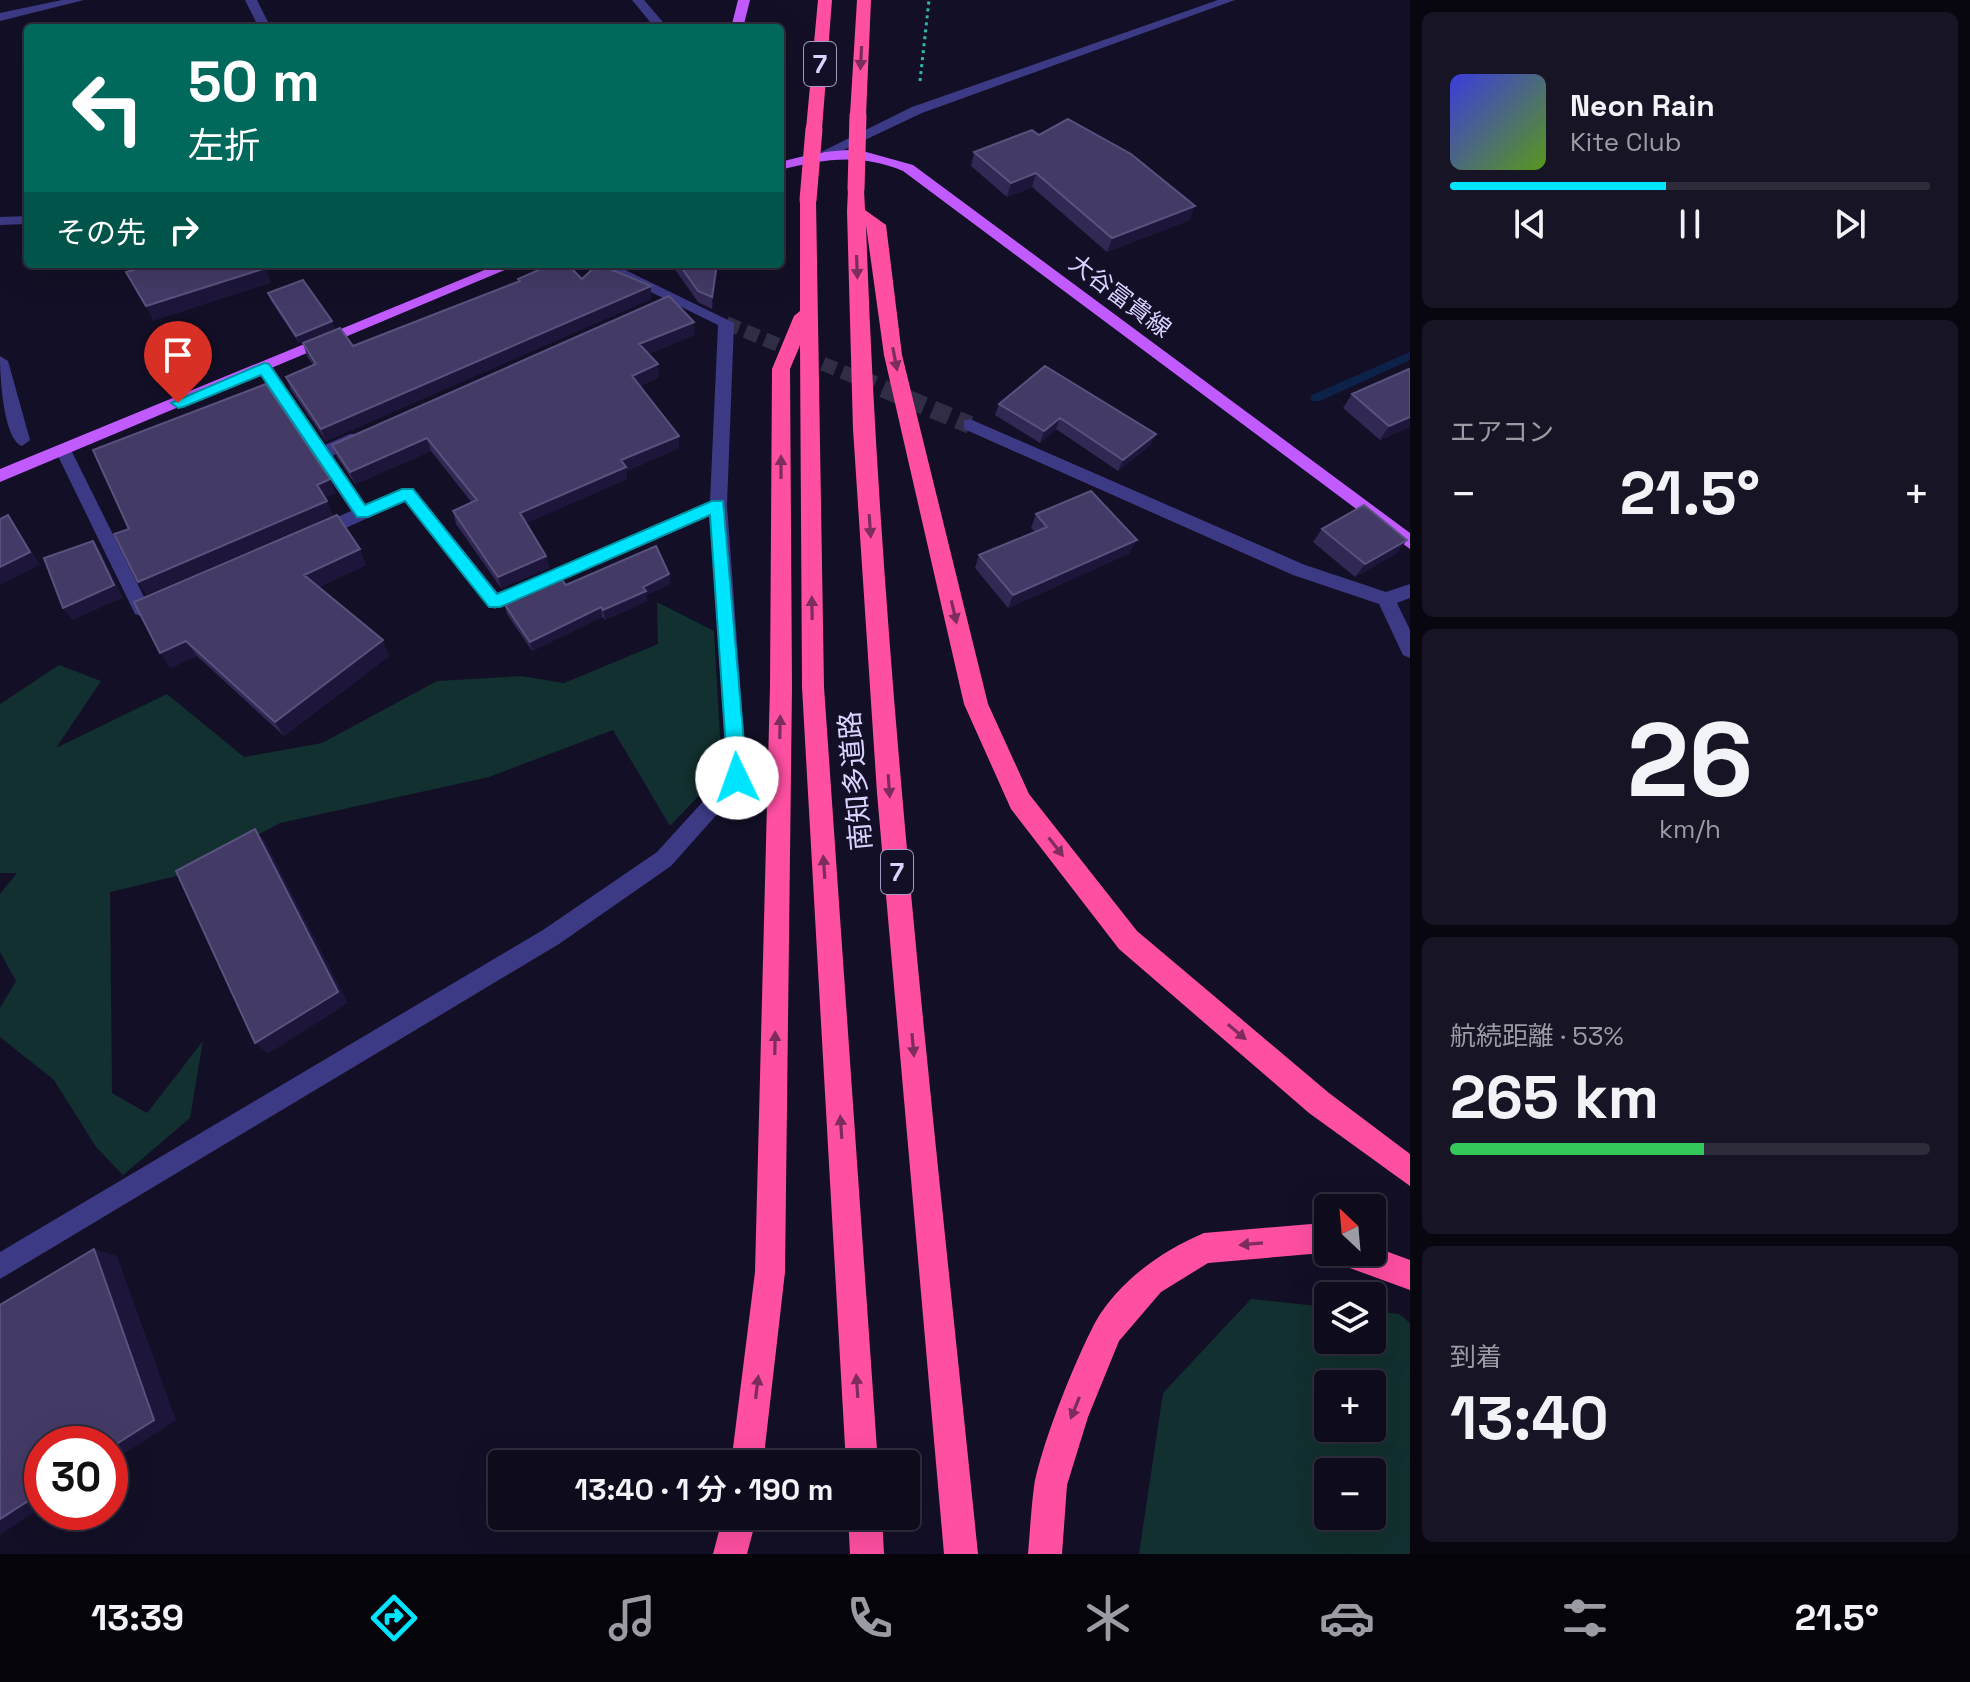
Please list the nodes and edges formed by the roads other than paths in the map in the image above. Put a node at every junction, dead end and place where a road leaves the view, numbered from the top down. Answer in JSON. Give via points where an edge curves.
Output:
{"nodes":[{"id":1,"x":78,"y":0,"type":"edge"},
{"id":2,"x":251,"y":0,"type":"edge"},
{"id":3,"x":638,"y":0,"type":"edge"},
{"id":4,"x":744,"y":0,"type":"edge"},
{"id":5,"x":825,"y":0,"type":"edge"},
{"id":6,"x":864,"y":0,"type":"edge"},
{"id":7,"x":1229,"y":0,"type":"edge"},
{"id":8,"x":0,"y":17,"type":"edge"},
{"id":9,"x":263,"y":24,"type":"edge"},
{"id":10,"x":659,"y":24,"type":"edge"},
{"id":11,"x":738,"y":24,"type":"edge"},
{"id":12,"x":828,"y":152,"type":"junction"},
{"id":13,"x":784,"y":165,"type":"edge"},
{"id":14,"x":855,"y":200,"type":"junction"},
{"id":15,"x":24,"y":220,"type":"edge"},
{"id":16,"x":1,"y":223,"type":"edge"},
{"id":17,"x":502,"y":268,"type":"edge"},
{"id":18,"x":608,"y":268,"type":"edge"},
{"id":19,"x":806,"y":308,"type":"junction"},
{"id":20,"x":0,"y":361,"type":"edge"},
{"id":21,"x":264,"y":368,"type":"junction"},
{"id":22,"x":970,"y":425,"type":"tunnel mouth"},
{"id":23,"x":367,"y":433,"type":"edge"},
{"id":24,"x":22,"y":440,"type":"dead end"},
{"id":25,"x":63,"y":450,"type":"junction"},
{"id":26,"x":323,"y":453,"type":"junction"},
{"id":27,"x":0,"y":476,"type":"edge"},
{"id":28,"x":718,"y":505,"type":"junction"},
{"id":29,"x":362,"y":513,"type":"junction"},
{"id":30,"x":307,"y":537,"type":"edge"},
{"id":31,"x":1410,"y":542,"type":"edge"},
{"id":32,"x":1410,"y":591,"type":"edge"},
{"id":33,"x":169,"y":597,"type":"edge"},
{"id":34,"x":1386,"y":599,"type":"junction"},
{"id":35,"x":1410,"y":650,"type":"edge"},
{"id":36,"x":1410,"y":1172,"type":"edge"},
{"id":37,"x":1314,"y":1240,"type":"edge"},
{"id":38,"x":0,"y":1266,"type":"edge"},
{"id":39,"x":1385,"y":1266,"type":"edge"},
{"id":40,"x":1410,"y":1275,"type":"edge"},
{"id":41,"x":749,"y":1450,"type":"edge"},
{"id":42,"x":861,"y":1450,"type":"edge"},
{"id":43,"x":736,"y":1530,"type":"edge"},
{"id":44,"x":866,"y":1530,"type":"edge"},
{"id":45,"x":730,"y":1554,"type":"edge"},
{"id":46,"x":867,"y":1554,"type":"edge"},
{"id":47,"x":961,"y":1554,"type":"edge"},
{"id":48,"x":1045,"y":1554,"type":"edge"}],
"edges":[{"from":1,"to":8,"type":"street"},
{"from":2,"to":9,"type":"street"},
{"from":3,"to":10,"type":"street"},
{"from":4,"to":11,"type":"main road"},
{"from":5,"to":19,"type":"highway","name":"南知多道路","number":"7","bridge":true,"via":[[808,200]]},
{"from":6,"to":14,"type":"highway","name":"南知多道路","number":"7","one_way":true,"bridge":true},
{"from":7,"to":12,"type":"street","via":[[917,110]]},
{"from":12,"to":13,"type":"main road","name":"大谷富貴線"},
{"from":12,"to":31,"type":"main road","name":"大谷富貴線","via":[[880,155],[908,168]]},
{"from":14,"to":36,"type":"highway","one_way":true,"via":[[877,225],[893,355],[976,704],[1020,801],[1128,940],[1319,1103]]},
{"from":14,"to":47,"type":"highway","name":"南知多道路","number":"7","one_way":true,"via":[[863,429],[889,793]]},
{"from":15,"to":16,"type":"street"},
{"from":17,"to":21,"type":"main road"},
{"from":18,"to":28,"type":"street","via":[[666,301],[726,323]]},
{"from":41,"to":19,"type":"highway","one_way":true,"via":[[770,1272],[781,369]]},
{"from":42,"to":19,"type":"highway","name":"南知多道路","number":"7","one_way":true,"via":[[813,687]]},
{"from":20,"to":24,"type":"street"},
{"from":21,"to":25,"type":"main road"},
{"from":21,"to":26,"type":"street"},
{"from":22,"to":34,"type":"street","via":[[1299,570]]},
{"from":23,"to":26,"type":"street"},
{"from":25,"to":27,"type":"main road"},
{"from":25,"to":33,"type":"street","via":[[141,609]]},
{"from":26,"to":29,"type":"street"},
{"from":28,"to":29,"type":"street","via":[[495,602],[408,493]]},
{"from":28,"to":38,"type":"street","via":[[737,778],[664,859],[551,937]]},
{"from":29,"to":30,"type":"street"},
{"from":32,"to":34,"type":"street"},
{"from":34,"to":35,"type":"street"},
{"from":37,"to":48,"type":"highway","one_way":true,"via":[[1204,1248],[1150,1281],[1108,1330],[1051,1485]]},
{"from":39,"to":40,"type":"highway"},
{"from":43,"to":45,"type":"highway"},
{"from":44,"to":46,"type":"highway"}]}
